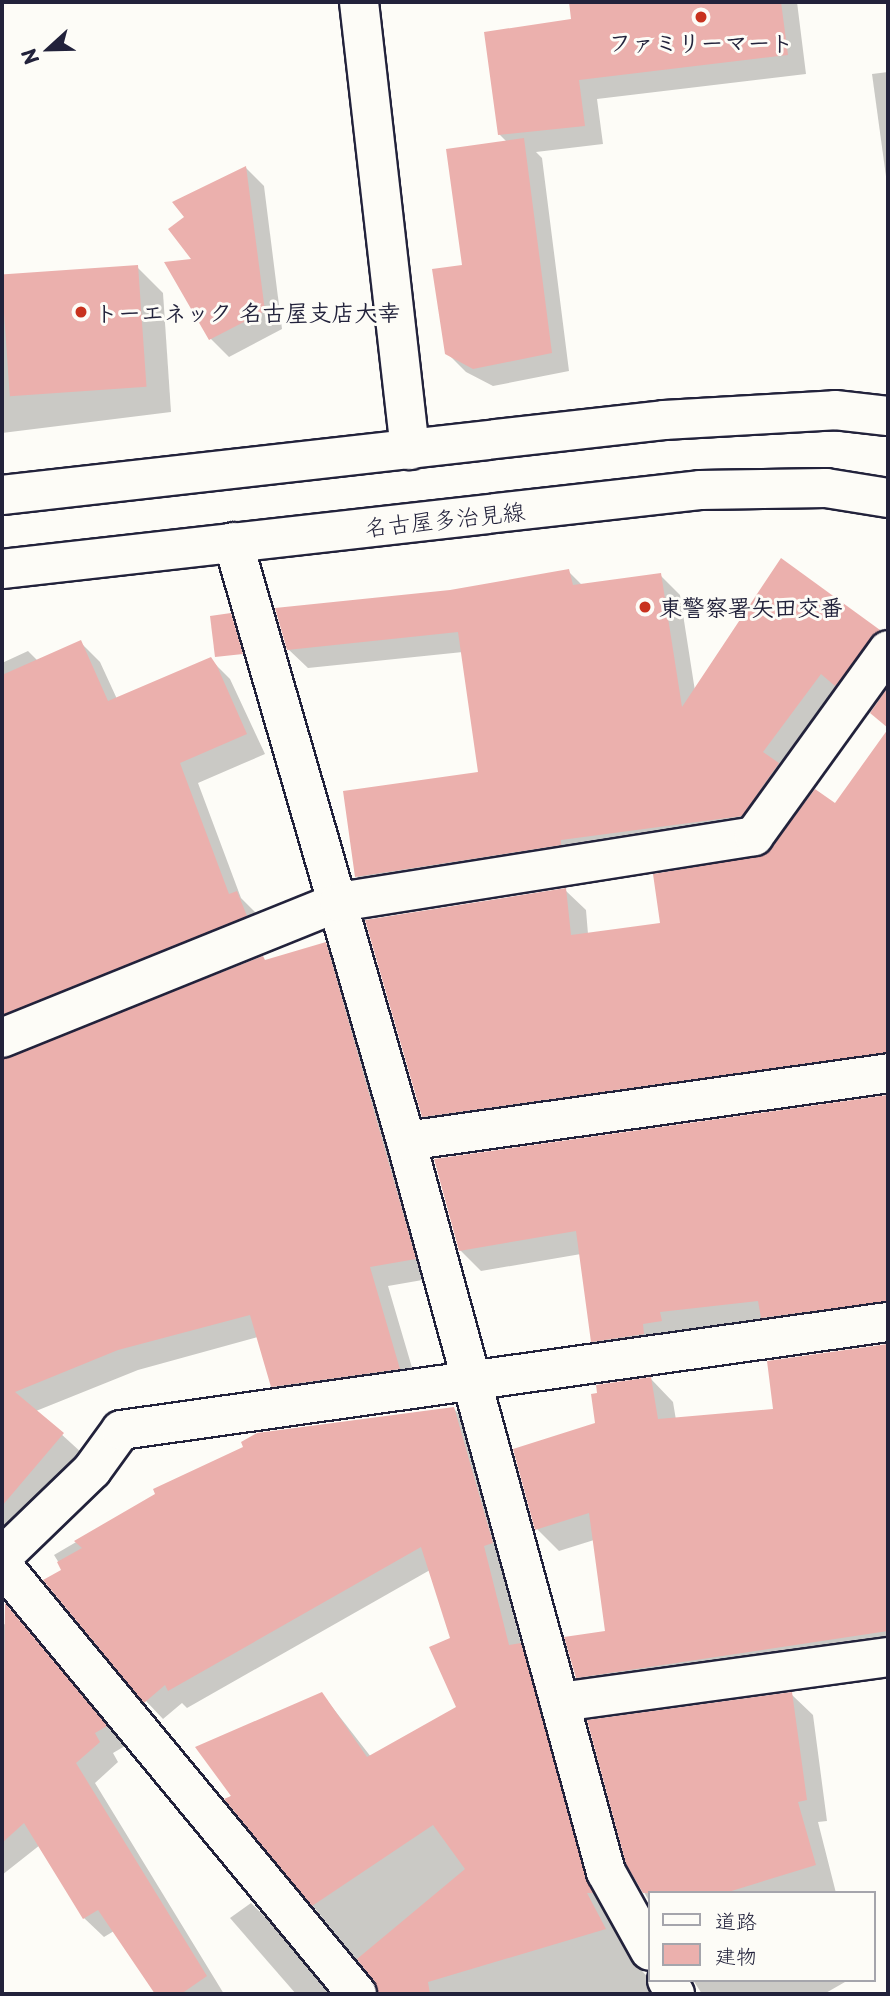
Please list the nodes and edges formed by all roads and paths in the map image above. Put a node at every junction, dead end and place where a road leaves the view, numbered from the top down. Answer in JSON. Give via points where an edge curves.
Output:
{"nodes":[{"id":1,"x":359,"y":2,"type":"edge"},
{"id":2,"x":888,"y":398,"type":"edge"},
{"id":3,"x":798,"y":413,"type":"junction"},
{"id":4,"x":888,"y":416,"type":"edge"},
{"id":5,"x":410,"y":450,"type":"junction"},
{"id":6,"x":2,"y":495,"type":"edge"},
{"id":7,"x":888,"y":498,"type":"edge"},
{"id":8,"x":233,"y":542,"type":"junction"},
{"id":9,"x":2,"y":569,"type":"edge"},
{"id":10,"x":888,"y":650,"type":"edge"},
{"id":11,"x":339,"y":902,"type":"junction"},
{"id":12,"x":2,"y":1038,"type":"edge"},
{"id":13,"x":888,"y":1073,"type":"edge"},
{"id":14,"x":406,"y":1141,"type":"junction"},
{"id":15,"x":888,"y":1322,"type":"edge"},
{"id":16,"x":469,"y":1380,"type":"junction"},
{"id":17,"x":2,"y":1557,"type":"edge"},
{"id":18,"x":2,"y":1565,"type":"edge"},
{"id":19,"x":888,"y":1657,"type":"edge"},
{"id":20,"x":560,"y":1702,"type":"junction"},
{"id":21,"x":648,"y":1947,"type":"edge"},
{"id":22,"x":357,"y":1994,"type":"edge"}],
"edges":[{"from":1,"to":5,"type":"street"},
{"from":2,"to":3,"type":"street"},
{"from":3,"to":4,"type":"street","via":[[835,410]]},
{"from":3,"to":5,"type":"street","via":[[664,420]]},
{"from":5,"to":6,"type":"street"},
{"from":7,"to":8,"type":"street","name":"名古屋多治見線","via":[[826,488],[700,490]]},
{"from":8,"to":9,"type":"street","name":"名古屋多治見線"},
{"from":8,"to":11,"type":"street"},
{"from":10,"to":11,"type":"street","via":[[754,836]]},
{"from":11,"to":12,"type":"street"},
{"from":11,"to":14,"type":"street"},
{"from":13,"to":14,"type":"street"},
{"from":14,"to":16,"type":"street"},
{"from":15,"to":16,"type":"street"},
{"from":16,"to":17,"type":"street","via":[[121,1430],[92,1470]]},
{"from":16,"to":20,"type":"street"},
{"from":18,"to":22,"type":"street"},
{"from":19,"to":20,"type":"street"},
{"from":20,"to":21,"type":"street","via":[[606,1872]]}]}
